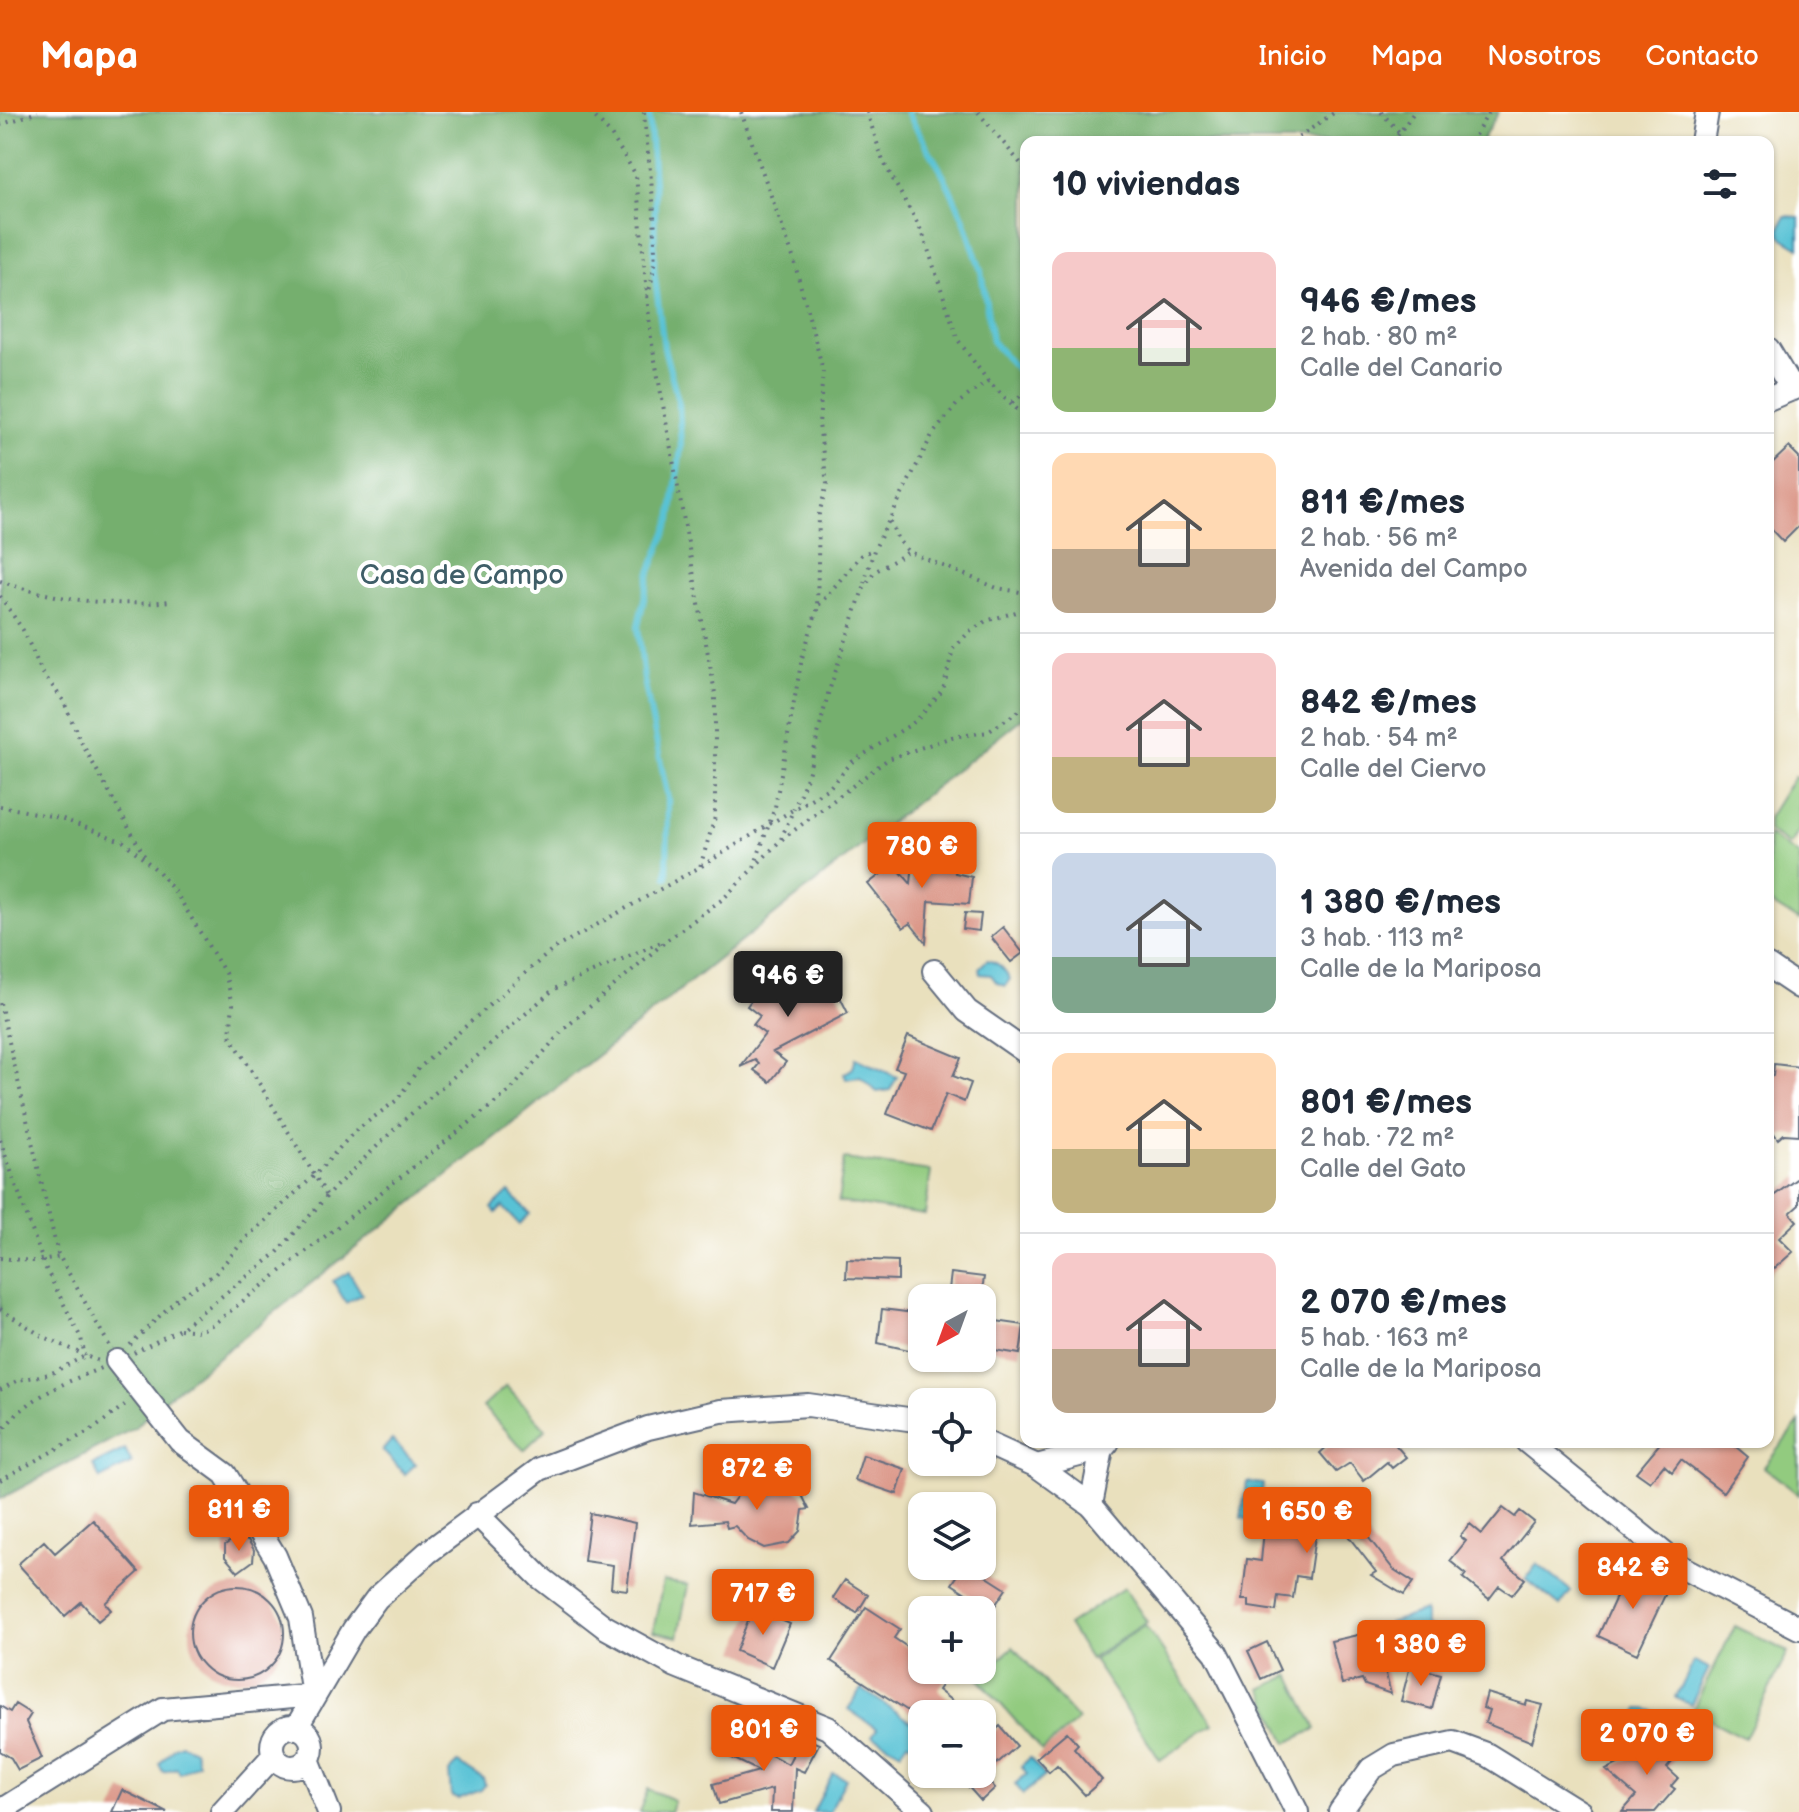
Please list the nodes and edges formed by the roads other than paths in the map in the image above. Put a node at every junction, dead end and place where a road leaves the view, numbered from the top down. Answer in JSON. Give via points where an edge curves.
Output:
{"nodes":[{"id":1,"x":1707,"y":112,"type":"edge"},
{"id":2,"x":1703,"y":136,"type":"edge"},
{"id":3,"x":1774,"y":358,"type":"edge"},
{"id":4,"x":1795,"y":388,"type":"edge"},
{"id":5,"x":1774,"y":397,"type":"edge"},
{"id":6,"x":1774,"y":970,"type":"edge"},
{"id":7,"x":934,"y":971,"type":"dead end"},
{"id":8,"x":1799,"y":987,"type":"edge"},
{"id":9,"x":1020,"y":1048,"type":"edge"},
{"id":10,"x":109,"y":1360,"type":"road end"},
{"id":11,"x":908,"y":1419,"type":"edge"},
{"id":12,"x":996,"y":1447,"type":"edge"},
{"id":13,"x":1095,"y":1448,"type":"edge"},
{"id":14,"x":1104,"y":1448,"type":"edge"},
{"id":15,"x":1534,"y":1448,"type":"edge"},
{"id":16,"x":1037,"y":1466,"type":"junction"},
{"id":17,"x":1091,"y":1505,"type":"junction"},
{"id":18,"x":477,"y":1514,"type":"junction"},
{"id":19,"x":1799,"y":1628,"type":"edge"},
{"id":20,"x":313,"y":1695,"type":"junction"},
{"id":21,"x":296,"y":1728,"type":"junction"},
{"id":22,"x":274,"y":1755,"type":"junction"},
{"id":23,"x":308,"y":1759,"type":"junction"},
{"id":24,"x":0,"y":1811,"type":"edge"},
{"id":25,"x":222,"y":1812,"type":"edge"},
{"id":26,"x":329,"y":1812,"type":"edge"},
{"id":27,"x":923,"y":1812,"type":"edge"},
{"id":28,"x":1297,"y":1812,"type":"edge"},
{"id":29,"x":1340,"y":1812,"type":"edge"},
{"id":30,"x":1580,"y":1812,"type":"edge"}],
"edges":[{"from":1,"to":2,"type":"street"},
{"from":3,"to":4,"type":"street"},
{"from":4,"to":5,"type":"street"},
{"from":6,"to":8,"type":"street"},
{"from":7,"to":9,"type":"street","via":[[967,1011]]},
{"from":10,"to":20,"type":"street","via":[[180,1441],[225,1474],[275,1556],[301,1618]]},
{"from":11,"to":18,"type":"street","via":[[808,1405],[721,1411],[648,1428],[540,1469]]},
{"from":12,"to":16,"type":"street"},
{"from":13,"to":16,"type":"street"},
{"from":14,"to":17,"type":"street"},
{"from":15,"to":19,"type":"street","via":[[1681,1567]]},
{"from":16,"to":17,"type":"street"},
{"from":17,"to":28,"type":"street","via":[[1216,1653]]},
{"from":18,"to":20,"type":"street","via":[[377,1598]]},
{"from":18,"to":27,"type":"street","via":[[541,1578],[605,1627],[676,1666],[828,1728]]},
{"from":20,"to":21,"type":"street"},
{"from":20,"to":24,"type":"street","via":[[163,1709]]},
{"from":21,"to":22,"type":"street","via":[[275,1737]]},
{"from":21,"to":23,"type":"street","via":[[311,1740]]},
{"from":22,"to":23,"type":"street","via":[[289,1767]]},
{"from":22,"to":25,"type":"street"},
{"from":23,"to":26,"type":"street"},
{"from":29,"to":30,"type":"street","via":[[1371,1769],[1394,1755],[1453,1742],[1488,1755]]}]}
